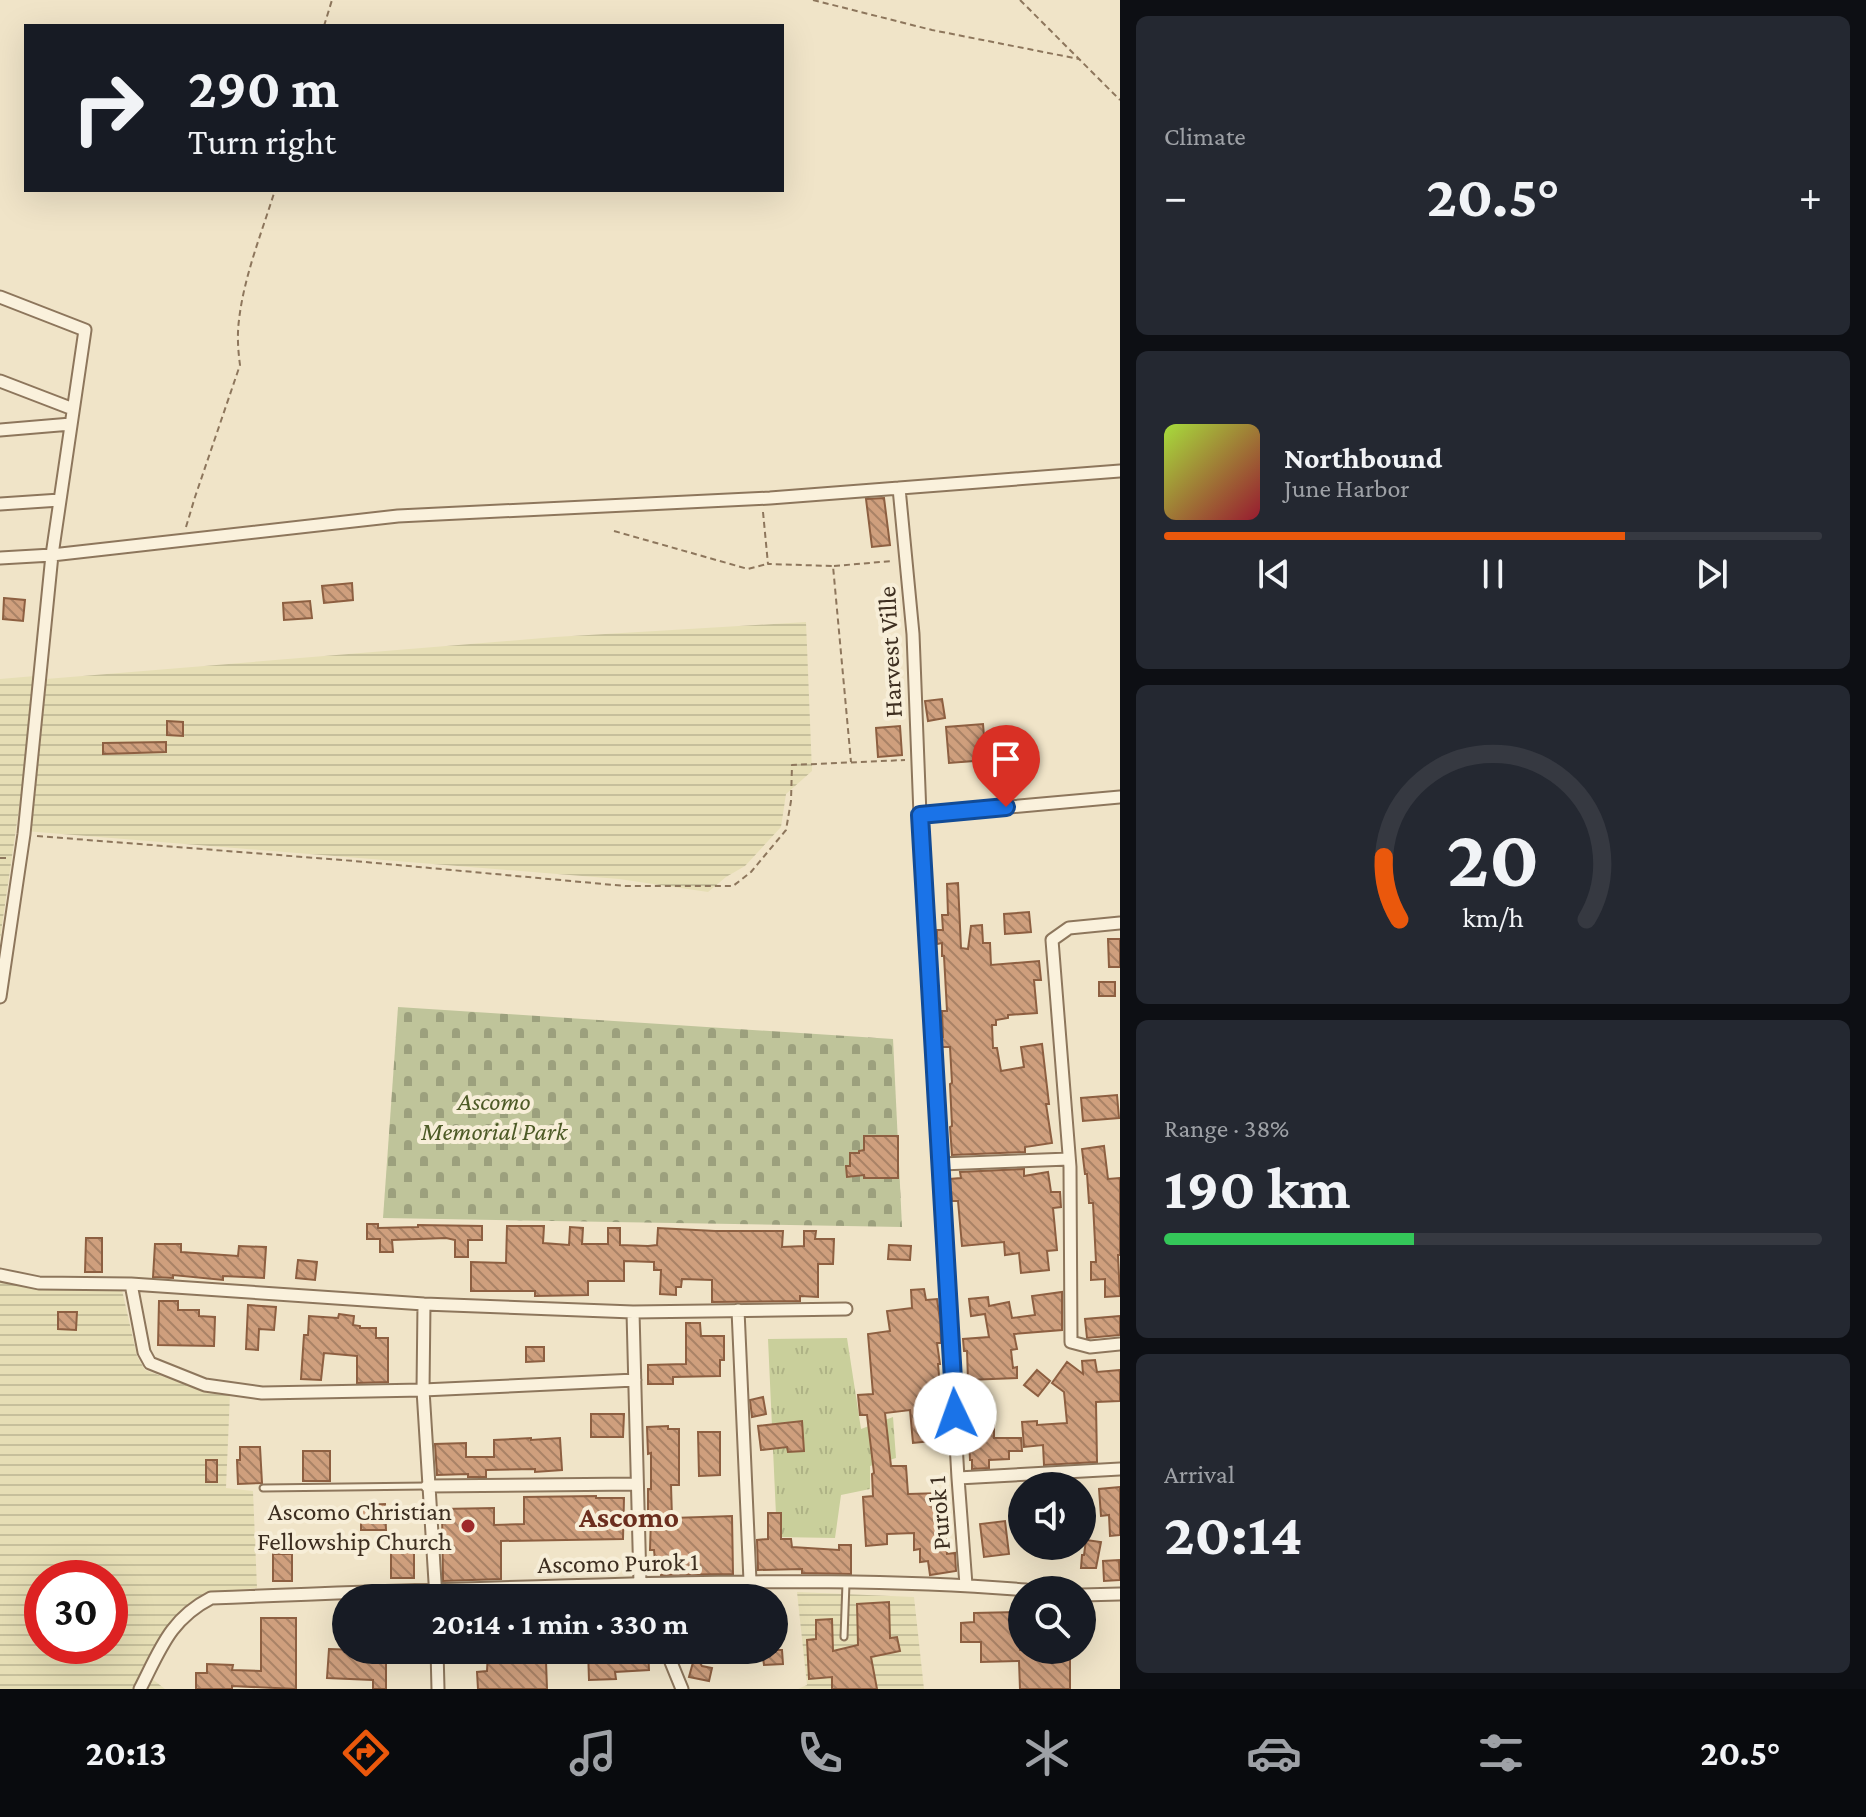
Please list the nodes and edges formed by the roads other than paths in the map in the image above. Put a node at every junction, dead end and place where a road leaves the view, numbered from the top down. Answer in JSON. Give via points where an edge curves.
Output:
{"nodes":[{"id":1,"x":0,"y":297,"type":"edge"},
{"id":2,"x":0,"y":381,"type":"edge"},
{"id":3,"x":73,"y":409,"type":"junction"},
{"id":4,"x":71,"y":424,"type":"junction"},
{"id":5,"x":0,"y":430,"type":"edge"},
{"id":6,"x":1120,"y":471,"type":"edge"},
{"id":7,"x":899,"y":488,"type":"junction"},
{"id":8,"x":60,"y":500,"type":"junction"},
{"id":9,"x":0,"y":504,"type":"edge"},
{"id":10,"x":52,"y":555,"type":"junction"},
{"id":11,"x":0,"y":558,"type":"edge"},
{"id":12,"x":1120,"y":797,"type":"edge"},
{"id":13,"x":920,"y":815,"type":"junction"},
{"id":14,"x":1120,"y":923,"type":"edge"},
{"id":15,"x":0,"y":997,"type":"edge"},
{"id":16,"x":1069,"y":1159,"type":"junction"},
{"id":17,"x":941,"y":1164,"type":"junction"},
{"id":18,"x":0,"y":1275,"type":"edge"},
{"id":19,"x":131,"y":1284,"type":"junction"},
{"id":20,"x":424,"y":1304,"type":"junction"},
{"id":21,"x":846,"y":1309,"type":"dead end"},
{"id":22,"x":738,"y":1310,"type":"junction"},
{"id":23,"x":633,"y":1312,"type":"junction"},
{"id":24,"x":1120,"y":1344,"type":"edge"},
{"id":25,"x":635,"y":1380,"type":"junction"},
{"id":26,"x":423,"y":1390,"type":"junction"},
{"id":27,"x":1120,"y":1469,"type":"edge"},
{"id":28,"x":958,"y":1478,"type":"junction"},
{"id":29,"x":637,"y":1484,"type":"junction"},
{"id":30,"x":427,"y":1486,"type":"junction"},
{"id":31,"x":263,"y":1488,"type":"dead end"},
{"id":32,"x":750,"y":1581,"type":"junction"},
{"id":33,"x":846,"y":1582,"type":"junction"},
{"id":34,"x":435,"y":1584,"type":"edge"},
{"id":35,"x":640,"y":1584,"type":"joint"},
{"id":36,"x":966,"y":1585,"type":"junction"},
{"id":37,"x":1008,"y":1588,"type":"edge"},
{"id":38,"x":1120,"y":1594,"type":"edge"},
{"id":39,"x":1096,"y":1595,"type":"edge"},
{"id":40,"x":332,"y":1596,"type":"edge"},
{"id":41,"x":844,"y":1637,"type":"dead end"},
{"id":42,"x":437,"y":1664,"type":"edge"},
{"id":43,"x":672,"y":1664,"type":"edge"},
{"id":44,"x":140,"y":1689,"type":"edge"},
{"id":45,"x":438,"y":1689,"type":"edge"},
{"id":46,"x":682,"y":1689,"type":"edge"}],
"edges":[{"from":1,"to":3,"type":"street","via":[[85,330]]},
{"from":2,"to":3,"type":"street"},
{"from":3,"to":4,"type":"street"},
{"from":4,"to":5,"type":"street"},
{"from":4,"to":8,"type":"street"},
{"from":6,"to":7,"type":"street"},
{"from":7,"to":10,"type":"street","via":[[398,516]]},
{"from":7,"to":13,"type":"street","name":"Harvest Ville","via":[[913,634]]},
{"from":8,"to":9,"type":"street"},
{"from":8,"to":10,"type":"street"},
{"from":10,"to":11,"type":"street"},
{"from":10,"to":15,"type":"street","via":[[24,834]]},
{"from":12,"to":13,"type":"street"},
{"from":13,"to":17,"type":"street","name":"Purok 1"},
{"from":14,"to":16,"type":"street","via":[[1069,928],[1052,940]]},
{"from":16,"to":17,"type":"street"},
{"from":16,"to":24,"type":"street","via":[[1071,1342],[1090,1347]]},
{"from":17,"to":28,"type":"street","name":"Purok 1"},
{"from":18,"to":19,"type":"street","via":[[39,1283]]},
{"from":19,"to":20,"type":"street"},
{"from":19,"to":26,"type":"street","via":[[144,1352],[150,1363],[165,1371],[205,1385],[262,1393]]},
{"from":20,"to":23,"type":"street"},
{"from":20,"to":26,"type":"street"},
{"from":21,"to":22,"type":"street"},
{"from":22,"to":23,"type":"street"},
{"from":22,"to":32,"type":"street"},
{"from":23,"to":25,"type":"street"},
{"from":25,"to":26,"type":"street"},
{"from":25,"to":29,"type":"street"},
{"from":26,"to":30,"type":"street"},
{"from":27,"to":28,"type":"street"},
{"from":28,"to":36,"type":"street","name":"Purok 1"},
{"from":29,"to":30,"type":"street"},
{"from":29,"to":35,"type":"street"},
{"from":30,"to":31,"type":"lane"},
{"from":30,"to":34,"type":"street"},
{"from":32,"to":33,"type":"street","name":"Ascomo Purok 1"},
{"from":32,"to":35,"type":"street","name":"Ascomo Purok 1"},
{"from":33,"to":36,"type":"street","name":"Ascomo Purok 1"},
{"from":33,"to":41,"type":"lane"},
{"from":36,"to":37,"type":"street","name":"Ascomo Purok 1"},
{"from":38,"to":39,"type":"street"},
{"from":40,"to":44,"type":"street","name":"Ascomo Purok 1","via":[[211,1598],[196,1605],[172,1630]]},
{"from":42,"to":45,"type":"street"},
{"from":43,"to":46,"type":"street"}]}
